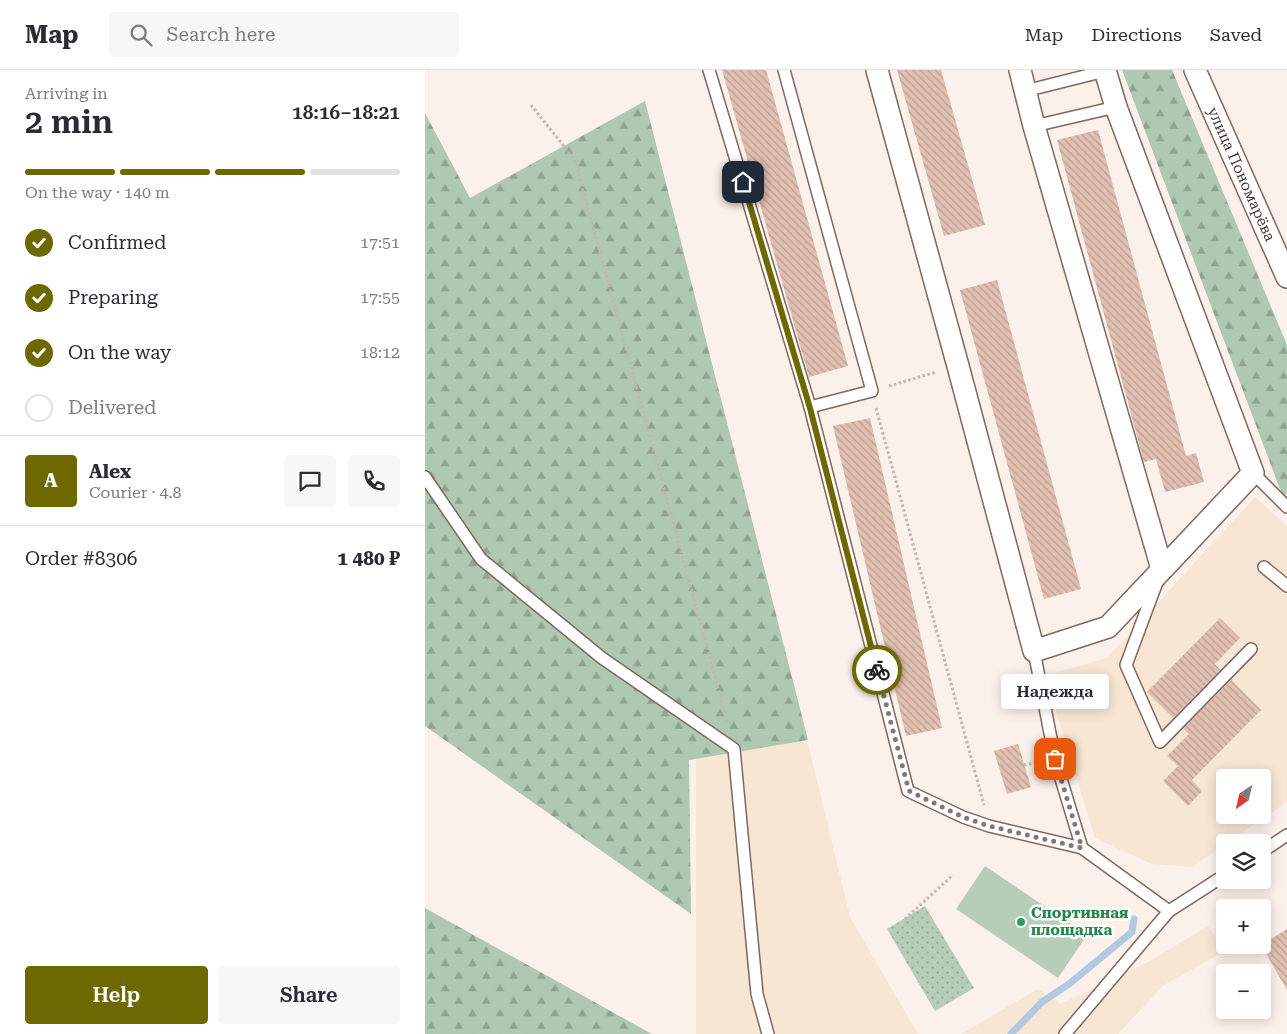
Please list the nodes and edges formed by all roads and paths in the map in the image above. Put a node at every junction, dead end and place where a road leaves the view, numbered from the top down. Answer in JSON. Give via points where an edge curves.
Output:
{"nodes":[{"id":1,"x":709,"y":70,"type":"edge"},
{"id":2,"x":784,"y":70,"type":"edge"},
{"id":3,"x":877,"y":70,"type":"edge"},
{"id":4,"x":1020,"y":70,"type":"edge"},
{"id":5,"x":1105,"y":70,"type":"edge"},
{"id":6,"x":1195,"y":70,"type":"edge"},
{"id":7,"x":1025,"y":90,"type":"junction"},
{"id":8,"x":531,"y":105,"type":"dead end"},
{"id":9,"x":1116,"y":107,"type":"junction"},
{"id":10,"x":1034,"y":126,"type":"junction"},
{"id":11,"x":1287,"y":277,"type":"edge"},
{"id":12,"x":958,"y":366,"type":"junction"},
{"id":13,"x":871,"y":391,"type":"junction"},
{"id":14,"x":810,"y":408,"type":"junction"},
{"id":15,"x":1253,"y":473,"type":"junction"},
{"id":16,"x":425,"y":477,"type":"edge"},
{"id":17,"x":1287,"y":507,"type":"edge"},
{"id":18,"x":1264,"y":566,"type":"dead end"},
{"id":19,"x":1162,"y":569,"type":"junction"},
{"id":20,"x":1287,"y":586,"type":"edge"},
{"id":21,"x":1251,"y":650,"type":"dead end"},
{"id":22,"x":1034,"y":651,"type":"junction"},
{"id":23,"x":734,"y":749,"type":"junction"},
{"id":24,"x":989,"y":826,"type":"junction"},
{"id":25,"x":1287,"y":835,"type":"edge"},
{"id":26,"x":1271,"y":846,"type":"edge"},
{"id":27,"x":1082,"y":848,"type":"junction"},
{"id":28,"x":953,"y":875,"type":"dead end"},
{"id":29,"x":1216,"y":881,"type":"edge"},
{"id":30,"x":1169,"y":911,"type":"junction"},
{"id":31,"x":905,"y":919,"type":"dead end"},
{"id":32,"x":768,"y":1034,"type":"edge"},
{"id":33,"x":1065,"y":1034,"type":"edge"}],
"edges":[{"from":1,"to":14,"type":"lane"},
{"from":2,"to":13,"type":"lane"},
{"from":3,"to":12,"type":"street"},
{"from":4,"to":7,"type":"street"},
{"from":5,"to":7,"type":"lane"},
{"from":5,"to":9,"type":"street"},
{"from":6,"to":11,"type":"street","name":"улица Пономарёва"},
{"from":7,"to":10,"type":"street"},
{"from":8,"to":23,"type":"path","via":[[575,160]]},
{"from":9,"to":10,"type":"lane"},
{"from":9,"to":15,"type":"street"},
{"from":10,"to":19,"type":"street"},
{"from":12,"to":13,"type":"path"},
{"from":12,"to":22,"type":"street"},
{"from":13,"to":14,"type":"lane"},
{"from":13,"to":24,"type":"path"},
{"from":14,"to":24,"type":"lane","via":[[909,791]]},
{"from":15,"to":17,"type":"lane"},
{"from":15,"to":19,"type":"street"},
{"from":16,"to":23,"type":"lane","via":[[481,559],[602,658]]},
{"from":18,"to":20,"type":"lane"},
{"from":19,"to":21,"type":"lane","via":[[1126,665],[1160,742]]},
{"from":19,"to":22,"type":"street","via":[[1108,626]]},
{"from":22,"to":27,"type":"lane","via":[[1055,759]]},
{"from":23,"to":32,"type":"lane","via":[[757,994]]},
{"from":24,"to":27,"type":"lane"},
{"from":25,"to":26,"type":"lane"},
{"from":27,"to":30,"type":"lane"},
{"from":28,"to":31,"type":"path"},
{"from":29,"to":30,"type":"lane"},
{"from":30,"to":33,"type":"lane"}]}
